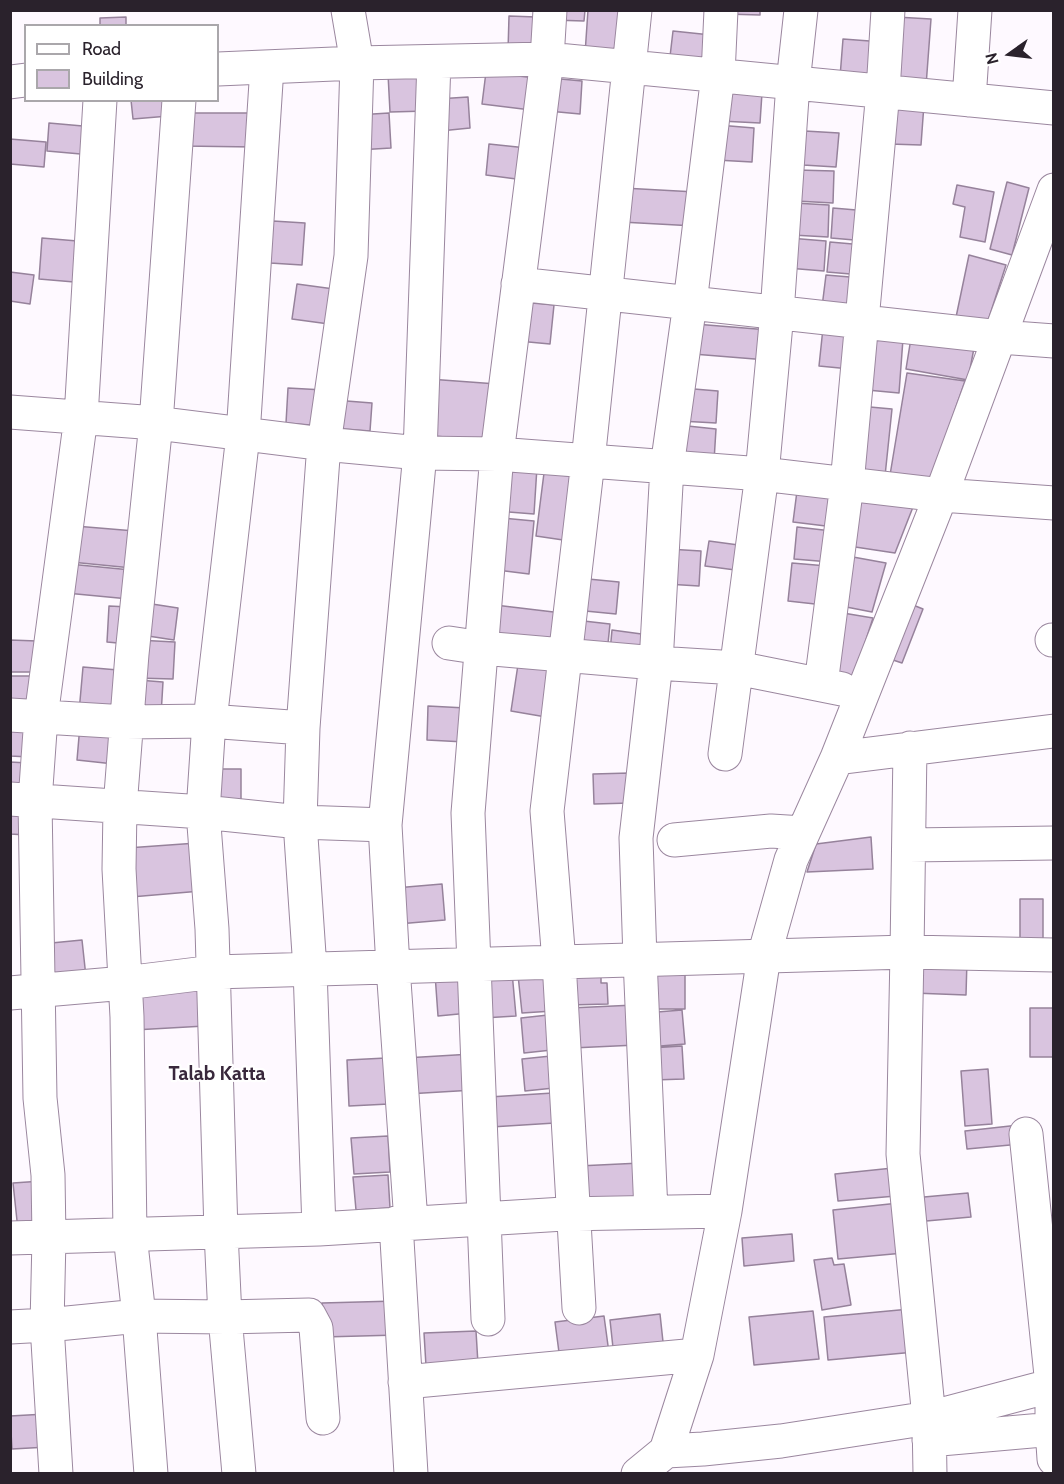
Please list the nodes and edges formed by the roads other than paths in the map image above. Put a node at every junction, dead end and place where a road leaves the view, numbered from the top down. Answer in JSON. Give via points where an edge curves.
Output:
{"nodes":[{"id":1,"x":348,"y":10,"type":"edge"},
{"id":2,"x":550,"y":10,"type":"edge"},
{"id":3,"x":635,"y":10,"type":"edge"},
{"id":4,"x":721,"y":10,"type":"edge"},
{"id":5,"x":801,"y":10,"type":"edge"},
{"id":6,"x":888,"y":10,"type":"edge"},
{"id":7,"x":975,"y":10,"type":"edge"},
{"id":8,"x":547,"y":59,"type":"junction"},
{"id":9,"x":434,"y":62,"type":"junction"},
{"id":10,"x":357,"y":63,"type":"junction"},
{"id":11,"x":267,"y":67,"type":"junction"},
{"id":12,"x":630,"y":67,"type":"junction"},
{"id":13,"x":219,"y":69,"type":"edge"},
{"id":14,"x":718,"y":75,"type":"junction"},
{"id":15,"x":793,"y":83,"type":"junction"},
{"id":16,"x":883,"y":91,"type":"junction"},
{"id":17,"x":969,"y":100,"type":"junction"},
{"id":18,"x":100,"y":102,"type":"edge"},
{"id":19,"x":179,"y":102,"type":"edge"},
{"id":20,"x":1053,"y":108,"type":"edge"},
{"id":21,"x":1053,"y":190,"type":"edge"},
{"id":22,"x":1045,"y":240,"type":"edge"},
{"id":23,"x":518,"y":284,"type":"junction"},
{"id":24,"x":606,"y":294,"type":"junction"},
{"id":25,"x":690,"y":303,"type":"junction"},
{"id":26,"x":777,"y":313,"type":"junction"},
{"id":27,"x":861,"y":322,"type":"junction"},
{"id":28,"x":1000,"y":337,"type":"junction"},
{"id":29,"x":1053,"y":341,"type":"edge"},
{"id":30,"x":10,"y":412,"type":"edge"},
{"id":31,"x":81,"y":417,"type":"junction"},
{"id":32,"x":156,"y":423,"type":"junction"},
{"id":33,"x":243,"y":435,"type":"junction"},
{"id":34,"x":324,"y":444,"type":"junction"},
{"id":35,"x":420,"y":453,"type":"junction"},
{"id":36,"x":497,"y":454,"type":"junction"},
{"id":37,"x":588,"y":460,"type":"junction"},
{"id":38,"x":667,"y":467,"type":"junction"},
{"id":39,"x":762,"y":474,"type":"junction"},
{"id":40,"x":847,"y":484,"type":"junction"},
{"id":41,"x":940,"y":495,"type":"junction"},
{"id":42,"x":1053,"y":503,"type":"edge"},
{"id":43,"x":449,"y":643,"type":"dead end"},
{"id":44,"x":482,"y":648,"type":"junction"},
{"id":45,"x":565,"y":655,"type":"junction"},
{"id":46,"x":656,"y":663,"type":"junction"},
{"id":47,"x":737,"y":668,"type":"junction"},
{"id":48,"x":821,"y":684,"type":"junction"},
{"id":49,"x":862,"y":694,"type":"junction"},
{"id":50,"x":26,"y":716,"type":"edge"},
{"id":51,"x":209,"y":721,"type":"junction"},
{"id":52,"x":126,"y":722,"type":"junction"},
{"id":53,"x":303,"y":729,"type":"junction"},
{"id":54,"x":1053,"y":731,"type":"edge"},
{"id":55,"x":910,"y":748,"type":"junction"},
{"id":56,"x":725,"y":754,"type":"dead end"},
{"id":57,"x":837,"y":758,"type":"junction"},
{"id":58,"x":23,"y":800,"type":"edge"},
{"id":59,"x":120,"y":807,"type":"junction"},
{"id":60,"x":203,"y":812,"type":"junction"},
{"id":61,"x":300,"y":822,"type":"junction"},
{"id":62,"x":385,"y":825,"type":"junction"},
{"id":63,"x":803,"y":834,"type":"junction"},
{"id":64,"x":674,"y":840,"type":"dead end"},
{"id":65,"x":1053,"y":843,"type":"edge"},
{"id":66,"x":909,"y":845,"type":"junction"},
{"id":67,"x":908,"y":952,"type":"junction"},
{"id":68,"x":1053,"y":955,"type":"edge"},
{"id":69,"x":764,"y":956,"type":"junction"},
{"id":70,"x":640,"y":959,"type":"junction"},
{"id":71,"x":559,"y":962,"type":"junction"},
{"id":72,"x":474,"y":964,"type":"junction"},
{"id":73,"x":393,"y":967,"type":"junction"},
{"id":74,"x":310,"y":969,"type":"junction"},
{"id":75,"x":214,"y":972,"type":"junction"},
{"id":76,"x":125,"y":982,"type":"junction"},
{"id":77,"x":24,"y":992,"type":"edge"},
{"id":78,"x":1026,"y":1134,"type":"dead end"},
{"id":79,"x":725,"y":1210,"type":"junction"},
{"id":80,"x":651,"y":1212,"type":"junction"},
{"id":81,"x":573,"y":1215,"type":"junction"},
{"id":82,"x":484,"y":1219,"type":"junction"},
{"id":83,"x":404,"y":1223,"type":"junction"},
{"id":84,"x":319,"y":1229,"type":"junction"},
{"id":85,"x":221,"y":1232,"type":"junction"},
{"id":86,"x":130,"y":1235,"type":"junction"},
{"id":87,"x":10,"y":1238,"type":"edge"},
{"id":88,"x":49,"y":1238,"type":"junction"},
{"id":89,"x":579,"y":1308,"type":"dead end"},
{"id":90,"x":139,"y":1316,"type":"junction"},
{"id":91,"x":225,"y":1317,"type":"junction"},
{"id":92,"x":488,"y":1319,"type":"dead end"},
{"id":93,"x":47,"y":1325,"type":"junction"},
{"id":94,"x":10,"y":1327,"type":"edge"},
{"id":95,"x":697,"y":1355,"type":"junction"},
{"id":96,"x":405,"y":1382,"type":"junction"},
{"id":97,"x":1053,"y":1385,"type":"edge"},
{"id":98,"x":323,"y":1418,"type":"dead end"},
{"id":99,"x":929,"y":1429,"type":"junction"},
{"id":100,"x":1053,"y":1439,"type":"edge"},
{"id":101,"x":666,"y":1451,"type":"junction"},
{"id":102,"x":703,"y":1461,"type":"edge"},
{"id":103,"x":56,"y":1473,"type":"edge"},
{"id":104,"x":151,"y":1473,"type":"edge"},
{"id":105,"x":239,"y":1473,"type":"edge"},
{"id":106,"x":411,"y":1473,"type":"edge"},
{"id":107,"x":638,"y":1473,"type":"edge"},
{"id":108,"x":930,"y":1473,"type":"edge"}],
"edges":[{"from":1,"to":10,"type":"street"},
{"from":2,"to":8,"type":"street"},
{"from":3,"to":12,"type":"street"},
{"from":4,"to":14,"type":"street"},
{"from":5,"to":15,"type":"street"},
{"from":6,"to":16,"type":"street"},
{"from":7,"to":17,"type":"street"},
{"from":8,"to":9,"type":"street"},
{"from":8,"to":12,"type":"street"},
{"from":8,"to":23,"type":"street"},
{"from":9,"to":10,"type":"street"},
{"from":9,"to":35,"type":"street"},
{"from":10,"to":11,"type":"street"},
{"from":10,"to":34,"type":"street","via":[[351,256]]},
{"from":11,"to":13,"type":"street"},
{"from":11,"to":33,"type":"street"},
{"from":12,"to":14,"type":"street"},
{"from":12,"to":24,"type":"street"},
{"from":14,"to":15,"type":"street"},
{"from":14,"to":25,"type":"street"},
{"from":15,"to":16,"type":"street"},
{"from":15,"to":26,"type":"street"},
{"from":16,"to":17,"type":"street"},
{"from":16,"to":27,"type":"street"},
{"from":17,"to":20,"type":"street"},
{"from":18,"to":31,"type":"street"},
{"from":19,"to":32,"type":"street"},
{"from":21,"to":22,"type":"street"},
{"from":22,"to":28,"type":"street"},
{"from":23,"to":24,"type":"street"},
{"from":23,"to":36,"type":"street"},
{"from":24,"to":25,"type":"street"},
{"from":24,"to":37,"type":"street"},
{"from":25,"to":26,"type":"street"},
{"from":25,"to":38,"type":"street"},
{"from":26,"to":27,"type":"street"},
{"from":26,"to":39,"type":"street"},
{"from":27,"to":28,"type":"street"},
{"from":27,"to":40,"type":"street"},
{"from":28,"to":29,"type":"street"},
{"from":28,"to":41,"type":"street"},
{"from":30,"to":31,"type":"street"},
{"from":31,"to":32,"type":"street"},
{"from":31,"to":50,"type":"street"},
{"from":32,"to":33,"type":"street"},
{"from":32,"to":52,"type":"street"},
{"from":33,"to":34,"type":"street"},
{"from":33,"to":51,"type":"street"},
{"from":34,"to":35,"type":"street"},
{"from":34,"to":53,"type":"street"},
{"from":35,"to":36,"type":"street"},
{"from":35,"to":62,"type":"street"},
{"from":36,"to":37,"type":"street"},
{"from":36,"to":44,"type":"street"},
{"from":37,"to":38,"type":"street"},
{"from":37,"to":45,"type":"street"},
{"from":38,"to":39,"type":"street"},
{"from":38,"to":46,"type":"street"},
{"from":39,"to":40,"type":"street"},
{"from":39,"to":47,"type":"street"},
{"from":40,"to":41,"type":"street"},
{"from":40,"to":48,"type":"street"},
{"from":41,"to":42,"type":"street"},
{"from":41,"to":49,"type":"street"},
{"from":43,"to":44,"type":"street"},
{"from":44,"to":45,"type":"street"},
{"from":44,"to":72,"type":"street","via":[[468,813]]},
{"from":45,"to":46,"type":"street"},
{"from":45,"to":71,"type":"street","via":[[547,811]]},
{"from":46,"to":47,"type":"street"},
{"from":46,"to":70,"type":"street","via":[[636,838]]},
{"from":47,"to":48,"type":"street"},
{"from":47,"to":56,"type":"street"},
{"from":48,"to":49,"type":"street"},
{"from":49,"to":57,"type":"street"},
{"from":50,"to":52,"type":"street"},
{"from":50,"to":58,"type":"street"},
{"from":51,"to":52,"type":"street"},
{"from":51,"to":53,"type":"street"},
{"from":51,"to":60,"type":"street"},
{"from":52,"to":59,"type":"street"},
{"from":53,"to":61,"type":"street"},
{"from":54,"to":55,"type":"street"},
{"from":55,"to":57,"type":"street"},
{"from":55,"to":66,"type":"street"},
{"from":57,"to":63,"type":"street"},
{"from":58,"to":59,"type":"street"},
{"from":58,"to":77,"type":"street"},
{"from":59,"to":60,"type":"street"},
{"from":59,"to":76,"type":"street"},
{"from":60,"to":61,"type":"street"},
{"from":60,"to":75,"type":"street"},
{"from":61,"to":62,"type":"street"},
{"from":61,"to":74,"type":"street"},
{"from":62,"to":73,"type":"street"},
{"from":63,"to":64,"type":"street","via":[[771,831]]},
{"from":63,"to":69,"type":"street","via":[[791,860]]},
{"from":65,"to":66,"type":"street"},
{"from":66,"to":67,"type":"street"},
{"from":67,"to":68,"type":"street"},
{"from":67,"to":69,"type":"street"},
{"from":67,"to":99,"type":"street","via":[[903,1154]]},
{"from":69,"to":70,"type":"street"},
{"from":69,"to":79,"type":"street"},
{"from":70,"to":71,"type":"street"},
{"from":70,"to":80,"type":"street"},
{"from":71,"to":72,"type":"street"},
{"from":71,"to":81,"type":"street"},
{"from":72,"to":73,"type":"street"},
{"from":72,"to":82,"type":"street"},
{"from":73,"to":74,"type":"street"},
{"from":73,"to":83,"type":"street"},
{"from":74,"to":75,"type":"street"},
{"from":74,"to":84,"type":"street"},
{"from":75,"to":76,"type":"street"},
{"from":75,"to":85,"type":"street"},
{"from":76,"to":77,"type":"street"},
{"from":76,"to":86,"type":"street"},
{"from":77,"to":88,"type":"street","via":[[48,1175]]},
{"from":78,"to":97,"type":"street"},
{"from":79,"to":80,"type":"street"},
{"from":79,"to":95,"type":"street"},
{"from":80,"to":81,"type":"street"},
{"from":81,"to":82,"type":"street"},
{"from":81,"to":89,"type":"street"},
{"from":82,"to":83,"type":"street"},
{"from":82,"to":92,"type":"street"},
{"from":83,"to":84,"type":"street"},
{"from":83,"to":96,"type":"street"},
{"from":84,"to":85,"type":"street"},
{"from":85,"to":86,"type":"street"},
{"from":85,"to":91,"type":"street"},
{"from":86,"to":88,"type":"street"},
{"from":86,"to":90,"type":"street"},
{"from":87,"to":88,"type":"street"},
{"from":88,"to":93,"type":"street"},
{"from":90,"to":91,"type":"street"},
{"from":90,"to":93,"type":"street"},
{"from":90,"to":104,"type":"street"},
{"from":91,"to":98,"type":"street","via":[[309,1315],[316,1328]]},
{"from":91,"to":105,"type":"street"},
{"from":93,"to":94,"type":"street"},
{"from":93,"to":103,"type":"street"},
{"from":95,"to":96,"type":"street"},
{"from":95,"to":101,"type":"street"},
{"from":96,"to":106,"type":"street"},
{"from":97,"to":99,"type":"street"},
{"from":97,"to":100,"type":"street"},
{"from":99,"to":100,"type":"street"},
{"from":99,"to":102,"type":"street","via":[[781,1441]]},
{"from":99,"to":108,"type":"street"},
{"from":101,"to":102,"type":"street"},
{"from":101,"to":107,"type":"street"}]}
